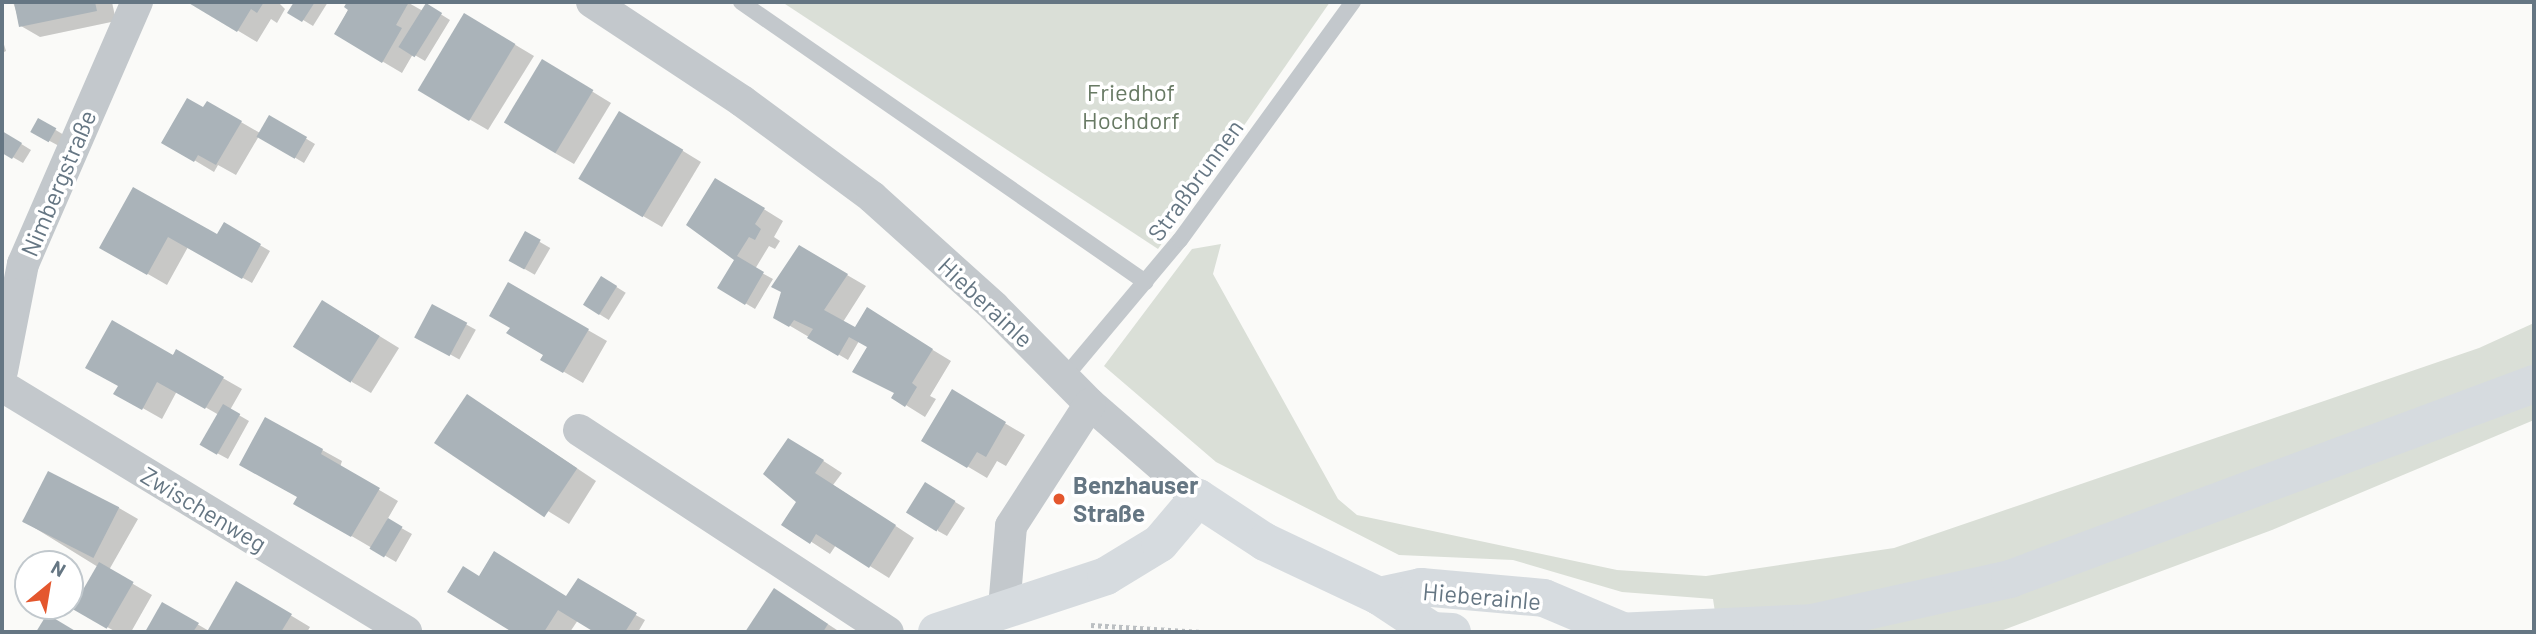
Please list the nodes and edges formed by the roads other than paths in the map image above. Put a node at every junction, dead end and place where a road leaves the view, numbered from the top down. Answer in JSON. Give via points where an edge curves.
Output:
{"nodes":[{"id":1,"x":137,"y":2,"type":"edge"},
{"id":2,"x":592,"y":2,"type":"edge"},
{"id":3,"x":741,"y":2,"type":"edge"},
{"id":4,"x":1353,"y":2,"type":"edge"},
{"id":5,"x":1146,"y":282,"type":"junction"},
{"id":6,"x":2,"y":372,"type":"edge"},
{"id":7,"x":1064,"y":378,"type":"junction"},
{"id":8,"x":2534,"y":384,"type":"edge"},
{"id":9,"x":2,"y":386,"type":"edge"},
{"id":10,"x":1090,"y":404,"type":"junction"},
{"id":11,"x":579,"y":430,"type":"dead end"},
{"id":12,"x":1198,"y":498,"type":"junction"},
{"id":13,"x":1379,"y":596,"type":"junction"},
{"id":14,"x":1004,"y":608,"type":"junction"},
{"id":15,"x":406,"y":632,"type":"edge"},
{"id":16,"x":888,"y":632,"type":"edge"},
{"id":17,"x":937,"y":632,"type":"edge"},
{"id":18,"x":1452,"y":632,"type":"edge"},
{"id":19,"x":1619,"y":632,"type":"edge"}],
"edges":[{"from":1,"to":6,"type":"street","name":"Nimbergstraße","via":[[23,264]]},
{"from":2,"to":7,"type":"street","name":"Hieberainle","via":[[742,101],[872,197],[994,307]]},
{"from":3,"to":5,"type":"lane"},
{"from":4,"to":5,"type":"lane","name":"Straßbrunnen"},
{"from":5,"to":7,"type":"lane","name":"Straßbrunnen"},
{"from":7,"to":10,"type":"street","name":"Hieberainle"},
{"from":8,"to":19,"type":"street","name":"Hieberainle","via":[[2010,579],[1812,623]]},
{"from":9,"to":15,"type":"street","name":"Zwischenweg"},
{"from":10,"to":12,"type":"street","name":"Hieberainle"},
{"from":10,"to":14,"type":"street","via":[[1011,526]]},
{"from":11,"to":16,"type":"street"},
{"from":12,"to":13,"type":"street","name":"Hieberainle","via":[[1265,542]]},
{"from":12,"to":14,"type":"street","via":[[1160,543],[1106,576]]},
{"from":13,"to":18,"type":"street","name":"Hieberainle","via":[[1432,631]]},
{"from":13,"to":19,"type":"street","name":"Hieberainle","via":[[1420,587],[1544,598]]},
{"from":14,"to":17,"type":"street"}]}
